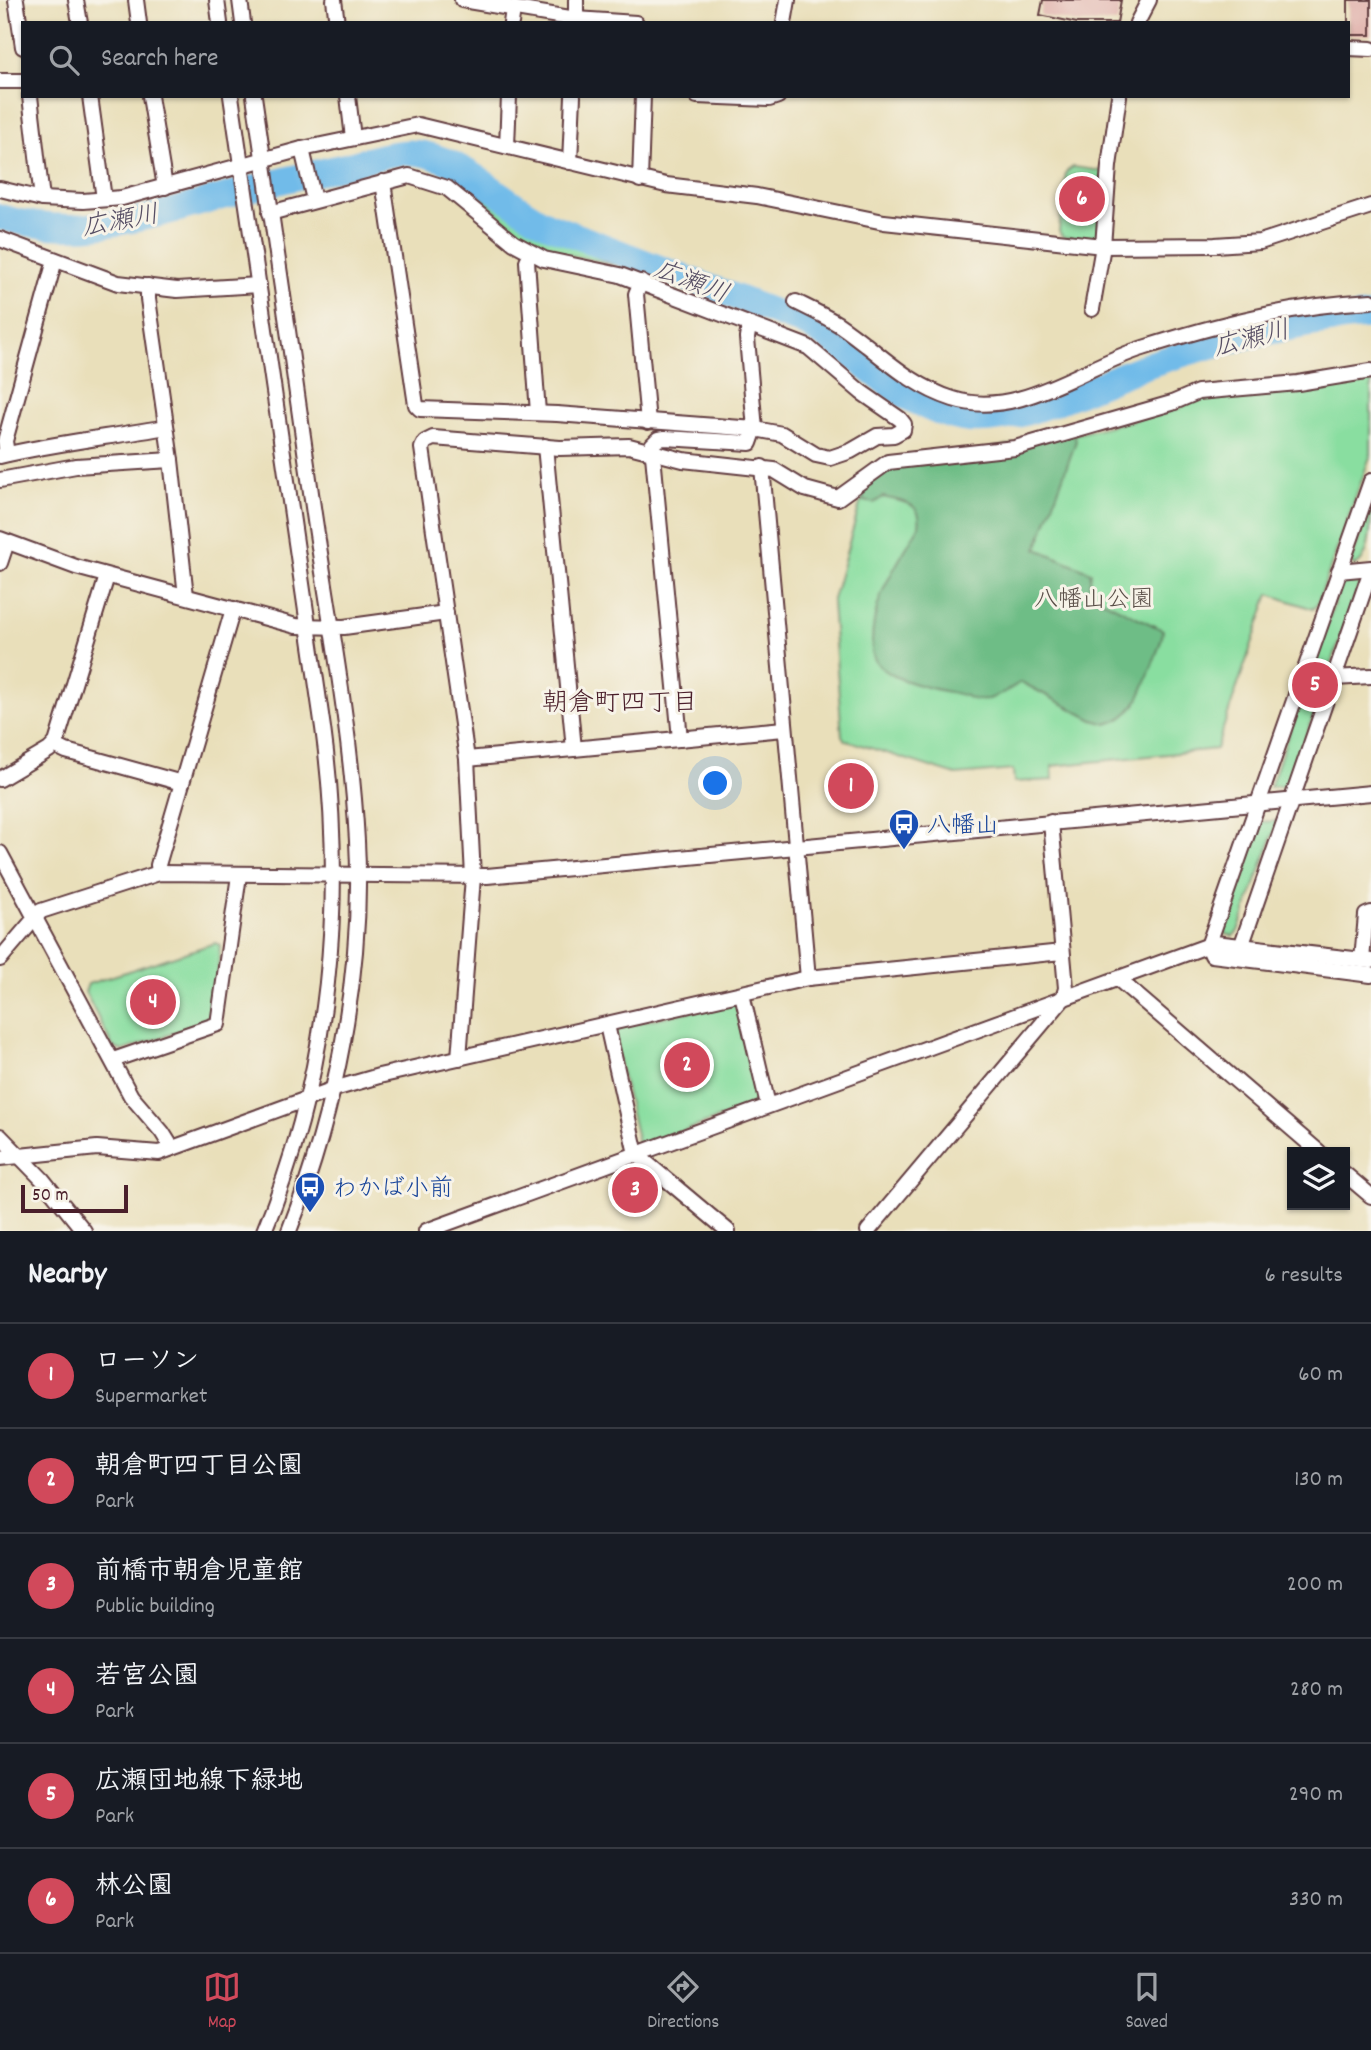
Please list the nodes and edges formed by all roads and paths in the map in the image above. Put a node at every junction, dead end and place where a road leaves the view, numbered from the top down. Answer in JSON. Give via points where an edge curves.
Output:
{"nodes":[{"id":1,"x":16,"y":0,"type":"edge"},
{"id":2,"x":76,"y":0,"type":"edge"},
{"id":3,"x":136,"y":0,"type":"edge"},
{"id":4,"x":217,"y":0,"type":"edge"},
{"id":5,"x":240,"y":0,"type":"edge"},
{"id":6,"x":334,"y":0,"type":"edge"},
{"id":7,"x":462,"y":0,"type":"edge"},
{"id":8,"x":576,"y":0,"type":"edge"},
{"id":9,"x":788,"y":0,"type":"edge"},
{"id":10,"x":1149,"y":0,"type":"edge"},
{"id":11,"x":512,"y":16,"type":"edge"},
{"id":12,"x":80,"y":21,"type":"edge"},
{"id":13,"x":139,"y":21,"type":"edge"},
{"id":14,"x":220,"y":21,"type":"edge"},
{"id":15,"x":243,"y":21,"type":"edge"},
{"id":16,"x":337,"y":21,"type":"edge"},
{"id":17,"x":576,"y":21,"type":"edge"},
{"id":18,"x":784,"y":21,"type":"edge"},
{"id":19,"x":1138,"y":21,"type":"edge"},
{"id":20,"x":21,"y":34,"type":"edge"},
{"id":21,"x":1350,"y":48,"type":"edge"},
{"id":22,"x":1371,"y":49,"type":"edge"},
{"id":23,"x":21,"y":81,"type":"edge"},
{"id":24,"x":0,"y":82,"type":"edge"},
{"id":25,"x":30,"y":98,"type":"edge"},
{"id":26,"x":90,"y":98,"type":"edge"},
{"id":27,"x":150,"y":98,"type":"edge"},
{"id":28,"x":231,"y":98,"type":"edge"},
{"id":29,"x":254,"y":98,"type":"edge"},
{"id":30,"x":348,"y":98,"type":"edge"},
{"id":31,"x":509,"y":98,"type":"edge"},
{"id":32,"x":573,"y":98,"type":"edge"},
{"id":33,"x":643,"y":98,"type":"edge"},
{"id":34,"x":745,"y":98,"type":"edge"},
{"id":35,"x":772,"y":98,"type":"edge"},
{"id":36,"x":1119,"y":98,"type":"edge"},
{"id":37,"x":353,"y":138,"type":"junction"},
{"id":38,"x":507,"y":146,"type":"junction"},
{"id":39,"x":303,"y":156,"type":"junction"},
{"id":40,"x":570,"y":162,"type":"junction"},
{"id":41,"x":263,"y":166,"type":"junction"},
{"id":42,"x":242,"y":172,"type":"junction"},
{"id":43,"x":640,"y":180,"type":"junction"},
{"id":44,"x":383,"y":182,"type":"junction"},
{"id":45,"x":165,"y":187,"type":"junction"},
{"id":46,"x":0,"y":189,"type":"edge"},
{"id":47,"x":313,"y":195,"type":"junction"},
{"id":48,"x":42,"y":199,"type":"junction"},
{"id":49,"x":104,"y":199,"type":"junction"},
{"id":50,"x":1371,"y":206,"type":"edge"},
{"id":51,"x":269,"y":207,"type":"junction"},
{"id":52,"x":0,"y":239,"type":"edge"},
{"id":53,"x":1103,"y":246,"type":"junction"},
{"id":54,"x":531,"y":253,"type":"junction"},
{"id":55,"x":55,"y":260,"type":"junction"},
{"id":56,"x":641,"y":282,"type":"junction"},
{"id":57,"x":259,"y":285,"type":"junction"},
{"id":58,"x":148,"y":286,"type":"junction"},
{"id":59,"x":1371,"y":301,"type":"edge"},
{"id":60,"x":796,"y":302,"type":"dead end"},
{"id":61,"x":1092,"y":310,"type":"dead end"},
{"id":62,"x":749,"y":326,"type":"junction"},
{"id":63,"x":1371,"y":371,"type":"edge"},
{"id":64,"x":538,"y":413,"type":"junction"},
{"id":65,"x":648,"y":422,"type":"junction"},
{"id":66,"x":166,"y":427,"type":"junction"},
{"id":67,"x":755,"y":429,"type":"junction"},
{"id":68,"x":545,"y":446,"type":"junction"},
{"id":69,"x":651,"y":452,"type":"junction"},
{"id":70,"x":3,"y":455,"type":"edge"},
{"id":71,"x":171,"y":460,"type":"junction"},
{"id":72,"x":762,"y":467,"type":"junction"},
{"id":73,"x":0,"y":480,"type":"edge"},
{"id":74,"x":1371,"y":481,"type":"edge"},
{"id":75,"x":4,"y":540,"type":"edge"},
{"id":76,"x":0,"y":563,"type":"edge"},
{"id":77,"x":1371,"y":569,"type":"edge"},
{"id":78,"x":1339,"y":571,"type":"junction"},
{"id":79,"x":107,"y":576,"type":"junction"},
{"id":80,"x":186,"y":596,"type":"junction"},
{"id":81,"x":233,"y":610,"type":"junction"},
{"id":82,"x":446,"y":613,"type":"junction"},
{"id":83,"x":308,"y":627,"type":"junction"},
{"id":84,"x":331,"y":628,"type":"junction"},
{"id":85,"x":1371,"y":676,"type":"edge"},
{"id":86,"x":1334,"y":678,"type":"junction"},
{"id":87,"x":784,"y":729,"type":"junction"},
{"id":88,"x":680,"y":739,"type":"junction"},
{"id":89,"x":54,"y":745,"type":"junction"},
{"id":90,"x":574,"y":749,"type":"junction"},
{"id":91,"x":467,"y":759,"type":"junction"},
{"id":92,"x":0,"y":779,"type":"edge"},
{"id":93,"x":182,"y":783,"type":"junction"},
{"id":94,"x":1371,"y":793,"type":"edge"},
{"id":95,"x":1291,"y":800,"type":"junction"},
{"id":96,"x":1258,"y":803,"type":"junction"},
{"id":97,"x":1051,"y":822,"type":"junction"},
{"id":98,"x":796,"y":848,"type":"junction"},
{"id":99,"x":0,"y":853,"type":"edge"},
{"id":100,"x":159,"y":873,"type":"junction"},
{"id":101,"x":239,"y":874,"type":"junction"},
{"id":102,"x":334,"y":876,"type":"junction"},
{"id":103,"x":358,"y":877,"type":"junction"},
{"id":104,"x":473,"y":877,"type":"junction"},
{"id":105,"x":1371,"y":913,"type":"edge"},
{"id":106,"x":36,"y":916,"type":"junction"},
{"id":107,"x":1242,"y":944,"type":"junction"},
{"id":108,"x":1208,"y":946,"type":"junction"},
{"id":109,"x":1062,"y":952,"type":"junction"},
{"id":110,"x":0,"y":959,"type":"edge"},
{"id":111,"x":1366,"y":960,"type":"edge"},
{"id":112,"x":1371,"y":975,"type":"edge"},
{"id":113,"x":808,"y":978,"type":"junction"},
{"id":114,"x":1118,"y":979,"type":"junction"},
{"id":115,"x":742,"y":995,"type":"junction"},
{"id":116,"x":1063,"y":999,"type":"junction"},
{"id":117,"x":607,"y":1025,"type":"junction"},
{"id":118,"x":460,"y":1058,"type":"junction"},
{"id":119,"x":113,"y":1060,"type":"junction"},
{"id":120,"x":334,"y":1089,"type":"junction"},
{"id":121,"x":307,"y":1101,"type":"junction"},
{"id":122,"x":768,"y":1105,"type":"junction"},
{"id":123,"x":0,"y":1136,"type":"edge"},
{"id":124,"x":1313,"y":1147,"type":"edge"},
{"id":125,"x":172,"y":1148,"type":"junction"},
{"id":126,"x":636,"y":1154,"type":"junction"},
{"id":127,"x":22,"y":1157,"type":"junction"},
{"id":128,"x":0,"y":1158,"type":"edge"},
{"id":129,"x":1350,"y":1178,"type":"edge"},
{"id":130,"x":1371,"y":1196,"type":"edge"},
{"id":131,"x":84,"y":1231,"type":"edge"},
{"id":132,"x":264,"y":1231,"type":"edge"},
{"id":133,"x":289,"y":1231,"type":"edge"},
{"id":134,"x":426,"y":1231,"type":"edge"},
{"id":135,"x":728,"y":1231,"type":"edge"},
{"id":136,"x":868,"y":1231,"type":"edge"}],
"edges":[{"from":1,"to":20,"type":"street"},
{"from":2,"to":12,"type":"street"},
{"from":3,"to":13,"type":"street"},
{"from":4,"to":14,"type":"street"},
{"from":5,"to":15,"type":"street"},
{"from":6,"to":16,"type":"street"},
{"from":7,"to":11,"type":"street"},
{"from":8,"to":17,"type":"street"},
{"from":9,"to":18,"type":"street"},
{"from":10,"to":19,"type":"street"},
{"from":11,"to":17,"type":"street"},
{"from":21,"to":22,"type":"street"},
{"from":23,"to":24,"type":"street"},
{"from":25,"to":48,"type":"street"},
{"from":26,"to":49,"type":"street"},
{"from":27,"to":45,"type":"street"},
{"from":28,"to":42,"type":"street"},
{"from":29,"to":41,"type":"street"},
{"from":30,"to":37,"type":"street"},
{"from":31,"to":38,"type":"street"},
{"from":32,"to":40,"type":"street"},
{"from":33,"to":43,"type":"street"},
{"from":34,"to":35,"type":"street"},
{"from":36,"to":53,"type":"street"},
{"from":37,"to":38,"type":"street","via":[[418,125]]},
{"from":37,"to":39,"type":"street"},
{"from":38,"to":40,"type":"street"},
{"from":39,"to":41,"type":"street"},
{"from":39,"to":47,"type":"street"},
{"from":40,"to":43,"type":"street"},
{"from":41,"to":42,"type":"street"},
{"from":41,"to":51,"type":"street"},
{"from":42,"to":45,"type":"street"},
{"from":42,"to":57,"type":"street"},
{"from":43,"to":53,"type":"street","via":[[757,196],[884,222]]},
{"from":44,"to":47,"type":"street"},
{"from":44,"to":54,"type":"street","via":[[410,176],[435,182]]},
{"from":44,"to":64,"type":"street","via":[[416,405],[425,410]]},
{"from":45,"to":49,"type":"street"},
{"from":46,"to":48,"type":"street"},
{"from":47,"to":51,"type":"street"},
{"from":48,"to":49,"type":"street"},
{"from":50,"to":53,"type":"street","via":[[1260,242]]},
{"from":51,"to":84,"type":"street"},
{"from":52,"to":55,"type":"street"},
{"from":53,"to":61,"type":"street"},
{"from":54,"to":56,"type":"street","via":[[558,264]]},
{"from":54,"to":64,"type":"street","via":[[527,261]]},
{"from":55,"to":58,"type":"street","via":[[118,283]]},
{"from":55,"to":70,"type":"street"},
{"from":56,"to":62,"type":"street"},
{"from":56,"to":65,"type":"street","via":[[636,294]]},
{"from":57,"to":58,"type":"street","via":[[177,290]]},
{"from":57,"to":83,"type":"street"},
{"from":58,"to":66,"type":"street"},
{"from":59,"to":60,"type":"street","via":[[1258,315],[1116,357],[1023,397],[992,404],[954,400],[930,391],[838,325]]},
{"from":62,"to":67,"type":"street"},
{"from":62,"to":67,"type":"street","via":[[808,347],[904,424],[898,433],[877,436],[830,458],[816,455],[782,434]]},
{"from":63,"to":72,"type":"street","via":[[1198,392],[1172,404],[1016,448],[888,462],[838,498],[805,489]]},
{"from":64,"to":65,"type":"street"},
{"from":65,"to":67,"type":"street"},
{"from":66,"to":70,"type":"street"},
{"from":66,"to":71,"type":"street"},
{"from":67,"to":69,"type":"street","via":[[746,444],[665,438],[654,441]]},
{"from":68,"to":69,"type":"street","via":[[622,446]]},
{"from":68,"to":82,"type":"street","via":[[433,438],[423,444]]},
{"from":68,"to":90,"type":"street"},
{"from":69,"to":72,"type":"street","via":[[683,460]]},
{"from":69,"to":88,"type":"street"},
{"from":71,"to":73,"type":"street","via":[[76,466]]},
{"from":71,"to":80,"type":"street"},
{"from":72,"to":87,"type":"street"},
{"from":74,"to":78,"type":"street"},
{"from":75,"to":76,"type":"street"},
{"from":75,"to":79,"type":"street"},
{"from":77,"to":78,"type":"street"},
{"from":77,"to":86,"type":"street"},
{"from":78,"to":96,"type":"street"},
{"from":79,"to":80,"type":"street"},
{"from":79,"to":89,"type":"street"},
{"from":80,"to":81,"type":"street"},
{"from":81,"to":83,"type":"street"},
{"from":81,"to":93,"type":"street"},
{"from":82,"to":84,"type":"street"},
{"from":82,"to":91,"type":"street"},
{"from":83,"to":84,"type":"street"},
{"from":83,"to":102,"type":"street","via":[[330,778]]},
{"from":84,"to":103,"type":"street","via":[[352,777]]},
{"from":85,"to":86,"type":"street"},
{"from":86,"to":95,"type":"street"},
{"from":87,"to":88,"type":"street"},
{"from":87,"to":98,"type":"street"},
{"from":88,"to":90,"type":"street"},
{"from":89,"to":92,"type":"street"},
{"from":89,"to":93,"type":"street"},
{"from":90,"to":91,"type":"street"},
{"from":91,"to":104,"type":"street"},
{"from":93,"to":100,"type":"street"},
{"from":94,"to":95,"type":"street"},
{"from":95,"to":96,"type":"street"},
{"from":95,"to":107,"type":"street"},
{"from":96,"to":97,"type":"street"},
{"from":96,"to":108,"type":"street"},
{"from":97,"to":98,"type":"street"},
{"from":97,"to":109,"type":"street"},
{"from":98,"to":104,"type":"street"},
{"from":98,"to":113,"type":"street"},
{"from":99,"to":106,"type":"street"},
{"from":100,"to":101,"type":"street"},
{"from":100,"to":106,"type":"street","via":[[46,908]]},
{"from":101,"to":102,"type":"street"},
{"from":101,"to":119,"type":"street","via":[[218,1024]]},
{"from":102,"to":103,"type":"street"},
{"from":102,"to":121,"type":"street","via":[[323,1018]]},
{"from":103,"to":104,"type":"street"},
{"from":103,"to":120,"type":"street","via":[[349,995]]},
{"from":104,"to":118,"type":"street"},
{"from":105,"to":111,"type":"street","via":[[1366,915]]},
{"from":106,"to":110,"type":"street"},
{"from":106,"to":119,"type":"street"},
{"from":107,"to":108,"type":"street"},
{"from":107,"to":111,"type":"street"},
{"from":108,"to":112,"type":"street","via":[[1212,955]]},
{"from":108,"to":114,"type":"street"},
{"from":109,"to":113,"type":"street"},
{"from":109,"to":116,"type":"street"},
{"from":113,"to":115,"type":"street"},
{"from":114,"to":116,"type":"street"},
{"from":114,"to":124,"type":"street"},
{"from":115,"to":117,"type":"street"},
{"from":115,"to":122,"type":"street"},
{"from":116,"to":122,"type":"street"},
{"from":116,"to":136,"type":"street"},
{"from":117,"to":118,"type":"street"},
{"from":117,"to":126,"type":"street"},
{"from":118,"to":120,"type":"street"},
{"from":119,"to":125,"type":"street","via":[[131,1096]]},
{"from":120,"to":121,"type":"street"},
{"from":120,"to":133,"type":"street"},
{"from":121,"to":125,"type":"street"},
{"from":121,"to":132,"type":"street"},
{"from":122,"to":126,"type":"street"},
{"from":123,"to":127,"type":"street"},
{"from":125,"to":127,"type":"street","via":[[152,1153],[97,1148]]},
{"from":126,"to":134,"type":"street"},
{"from":126,"to":135,"type":"street"},
{"from":127,"to":128,"type":"street"},
{"from":127,"to":131,"type":"street"},
{"from":129,"to":130,"type":"street"}]}
